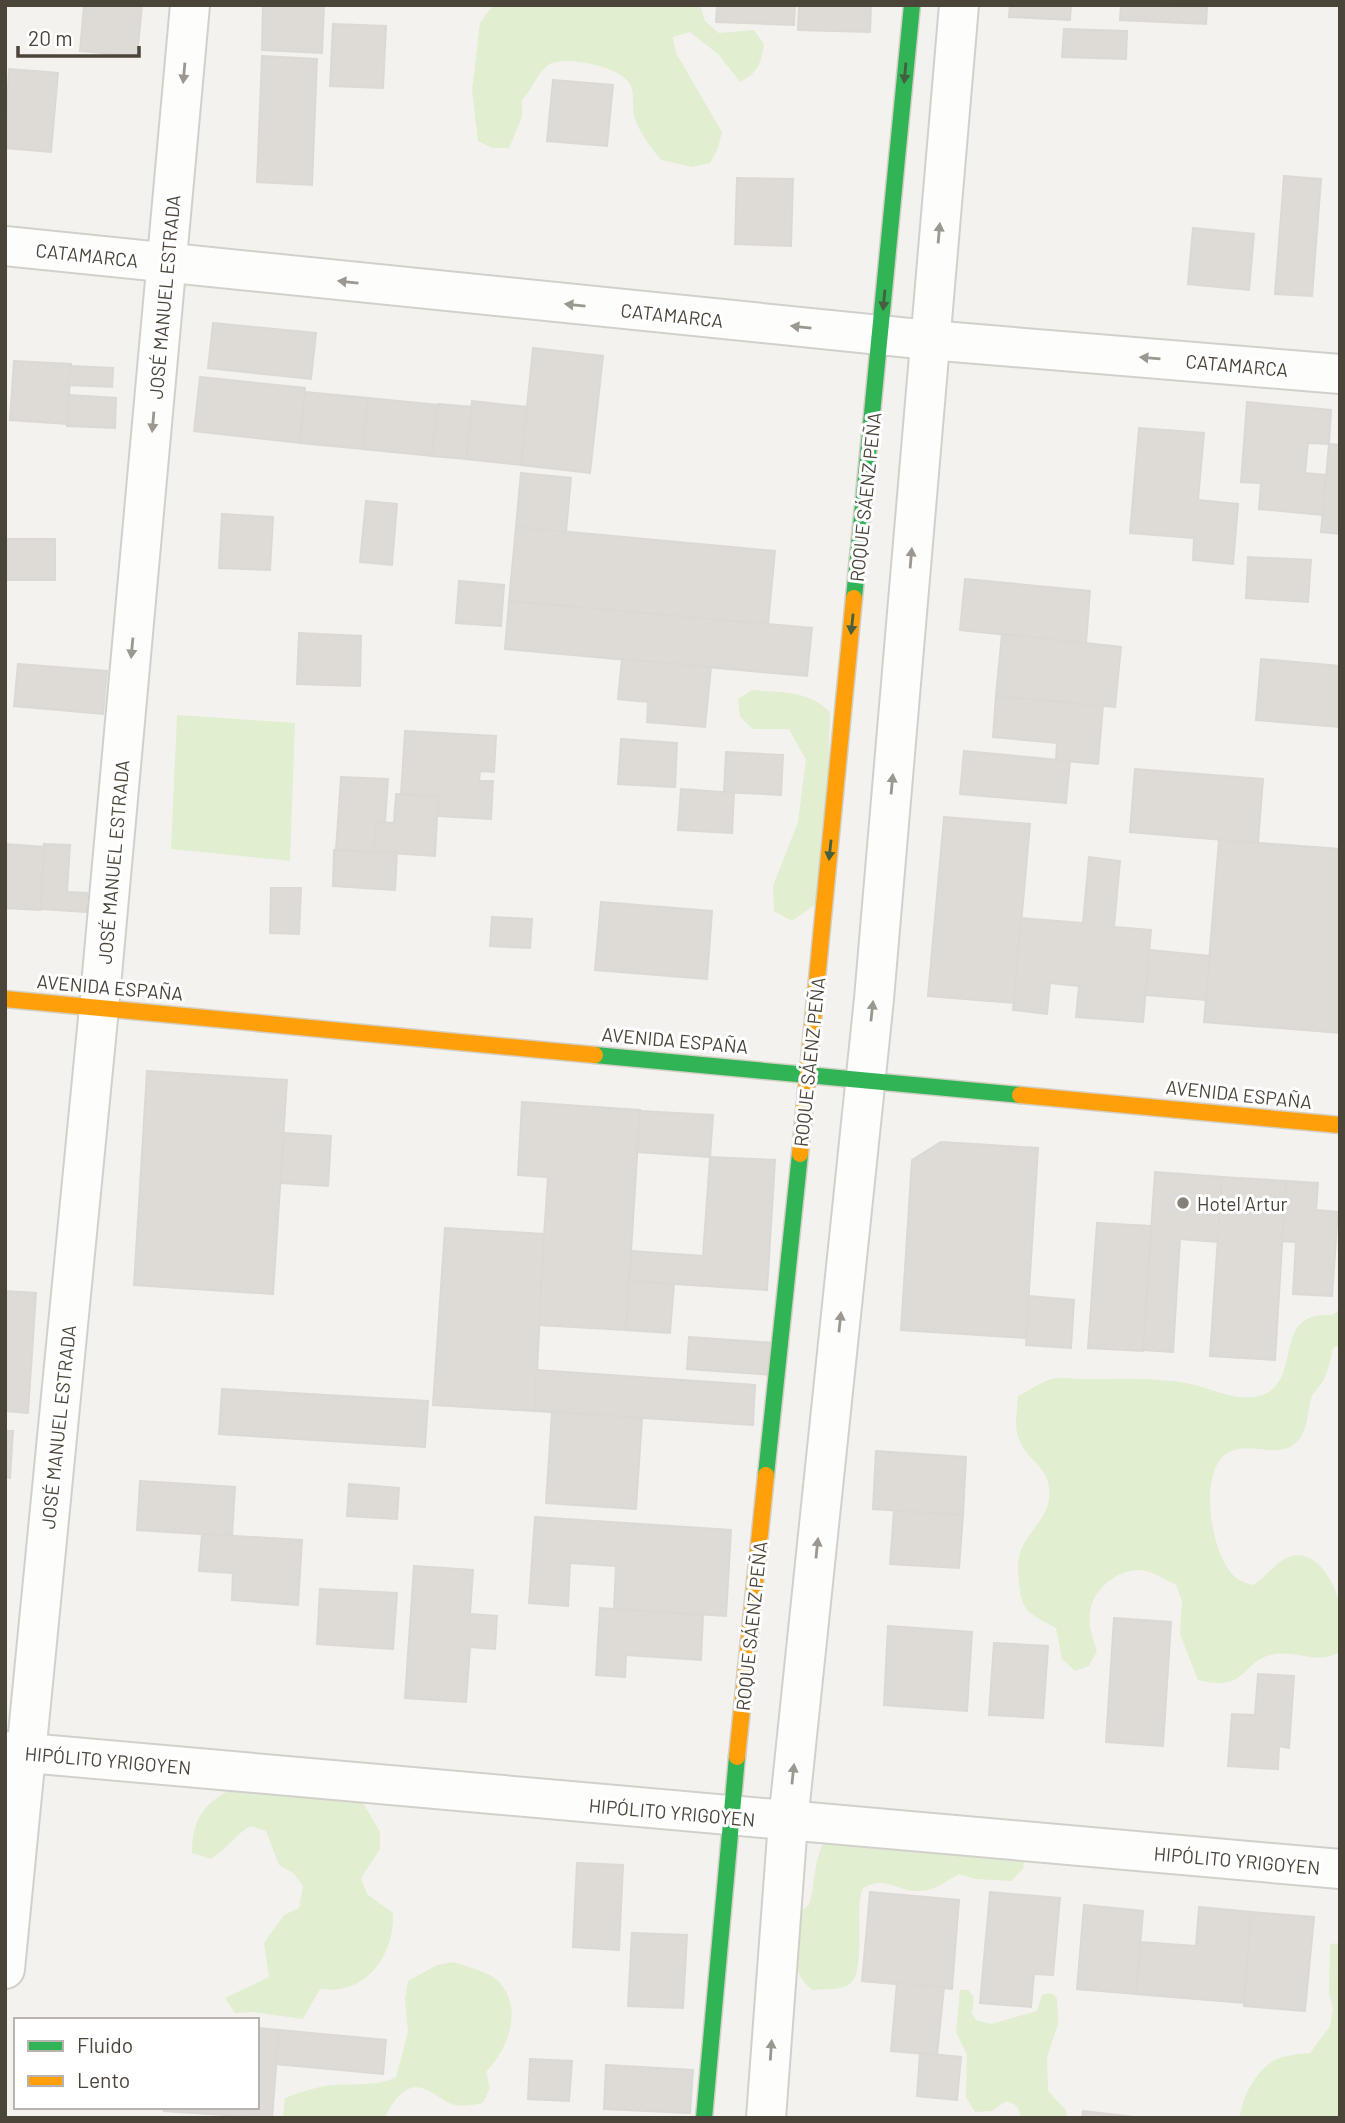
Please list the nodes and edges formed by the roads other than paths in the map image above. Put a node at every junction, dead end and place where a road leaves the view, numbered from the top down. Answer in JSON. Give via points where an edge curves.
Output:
{"nodes":[{"id":1,"x":190,"y":5,"type":"edge"},
{"id":2,"x":912,"y":5,"type":"edge"},
{"id":3,"x":960,"y":5,"type":"edge"},
{"id":4,"x":5,"y":246,"type":"edge"},
{"id":5,"x":167,"y":264,"type":"junction"},
{"id":6,"x":880,"y":335,"type":"junction"},
{"id":7,"x":929,"y":340,"type":"junction"},
{"id":8,"x":1340,"y":374,"type":"edge"},
{"id":9,"x":5,"y":999,"type":"edge"},
{"id":10,"x":99,"y":1007,"type":"junction"},
{"id":11,"x":808,"y":1073,"type":"junction"},
{"id":12,"x":865,"y":1079,"type":"junction"},
{"id":13,"x":1340,"y":1125,"type":"edge"},
{"id":14,"x":16,"y":1752,"type":"edge"},
{"id":15,"x":730,"y":1817,"type":"junction"},
{"id":16,"x":788,"y":1822,"type":"junction"},
{"id":17,"x":1340,"y":1869,"type":"edge"},
{"id":18,"x":5,"y":1969,"type":"edge"},
{"id":19,"x":704,"y":2118,"type":"edge"},
{"id":20,"x":766,"y":2118,"type":"edge"}],
"edges":[{"from":1,"to":5,"type":"street","name":"JOSÉ MANUEL ESTRADA","one_way":true},
{"from":2,"to":6,"type":"street","name":"ROQUE SÁENZ PEÑA","one_way":true},
{"from":7,"to":3,"type":"street","one_way":true},
{"from":4,"to":5,"type":"street","name":"CATAMARCA"},
{"from":6,"to":5,"type":"street","name":"CATAMARCA","one_way":true},
{"from":5,"to":10,"type":"street","name":"JOSÉ MANUEL ESTRADA","one_way":true},
{"from":6,"to":7,"type":"street","name":"CATAMARCA"},
{"from":6,"to":11,"type":"street","name":"ROQUE SÁENZ PEÑA","one_way":true},
{"from":8,"to":7,"type":"street","name":"CATAMARCA","one_way":true},
{"from":12,"to":7,"type":"street","one_way":true},
{"from":9,"to":10,"type":"street","name":"AVENIDA ESPAÑA"},
{"from":10,"to":11,"type":"street","name":"AVENIDA ESPAÑA"},
{"from":10,"to":14,"type":"street","name":"JOSÉ MANUEL ESTRADA"},
{"from":11,"to":12,"type":"street","name":"AVENIDA ESPAÑA"},
{"from":11,"to":15,"type":"street","name":"ROQUE SÁENZ PEÑA"},
{"from":12,"to":13,"type":"street","name":"AVENIDA ESPAÑA"},
{"from":16,"to":12,"type":"street","one_way":true},
{"from":14,"to":15,"type":"street","name":"HIPÓLITO YRIGOYEN"},
{"from":14,"to":18,"type":"street","name":"JOSÉ MANUEL ESTRADA"},
{"from":15,"to":16,"type":"street","name":"HIPÓLITO YRIGOYEN"},
{"from":15,"to":19,"type":"street","name":"ROQUE SÁENZ PEÑA"},
{"from":16,"to":17,"type":"street","name":"HIPÓLITO YRIGOYEN"},
{"from":20,"to":16,"type":"street","one_way":true}]}
